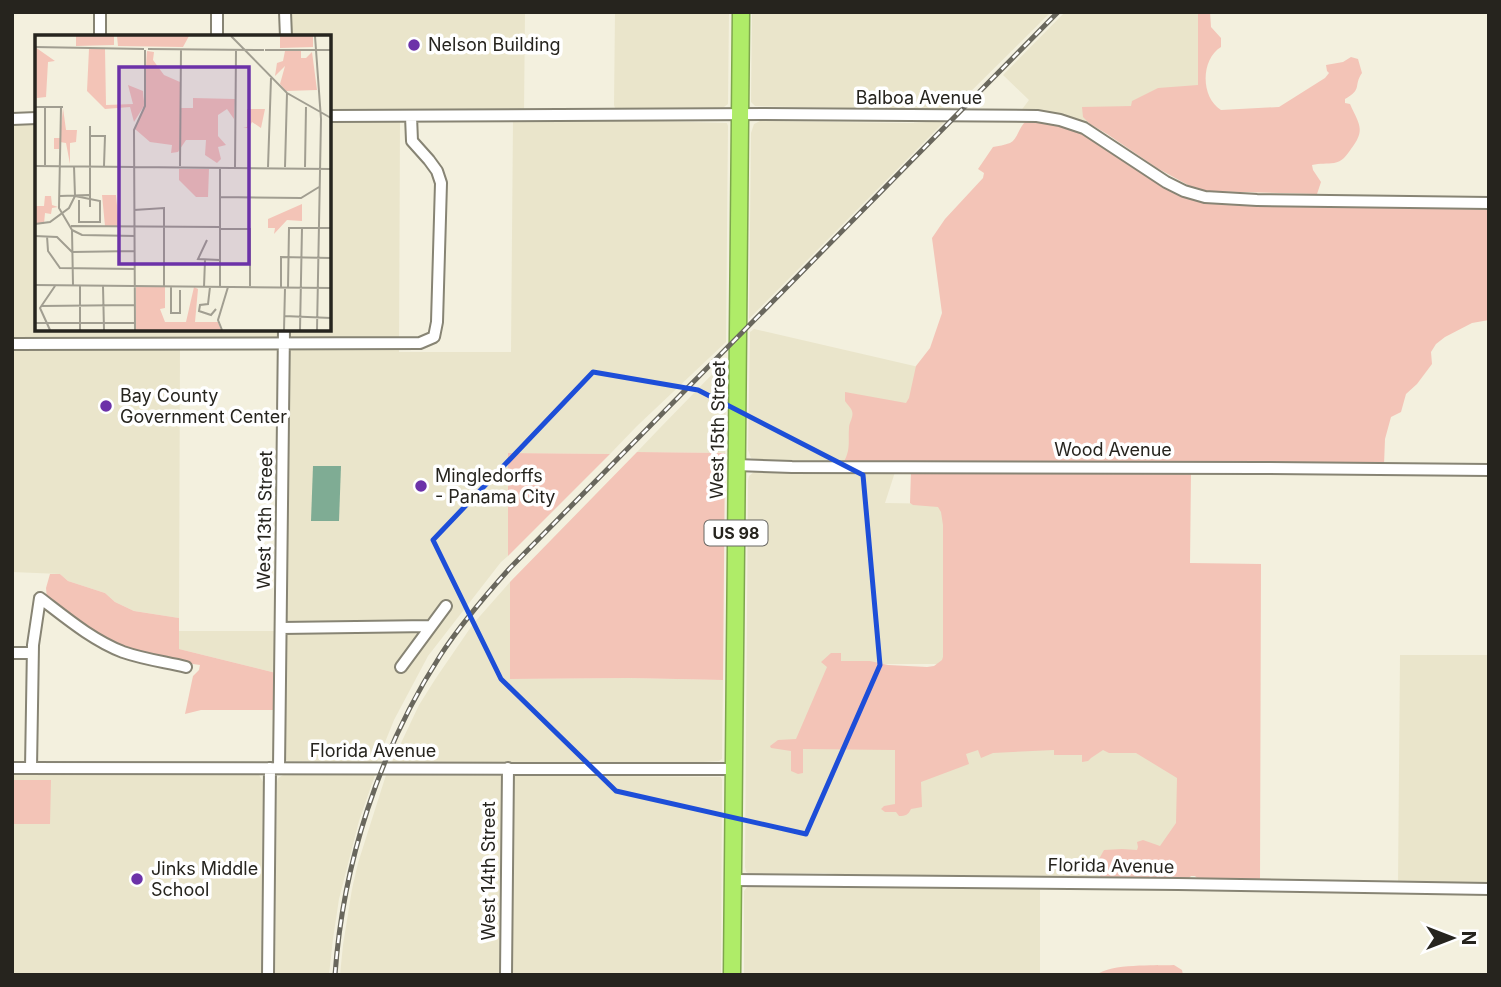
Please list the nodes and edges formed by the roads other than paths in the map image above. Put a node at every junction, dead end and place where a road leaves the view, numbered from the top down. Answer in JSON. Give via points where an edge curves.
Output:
{"nodes":[{"id":1,"x":100,"y":12,"type":"edge"},
{"id":2,"x":217,"y":12,"type":"edge"},
{"id":3,"x":285,"y":12,"type":"edge"},
{"id":4,"x":741,"y":12,"type":"edge"},
{"id":5,"x":100,"y":35,"type":"edge"},
{"id":6,"x":217,"y":35,"type":"edge"},
{"id":7,"x":286,"y":35,"type":"edge"},
{"id":8,"x":740,"y":115,"type":"junction"},
{"id":9,"x":331,"y":116,"type":"edge"},
{"id":10,"x":411,"y":116,"type":"junction"},
{"id":11,"x":12,"y":118,"type":"edge"},
{"id":12,"x":35,"y":118,"type":"edge"},
{"id":13,"x":1489,"y":203,"type":"edge"},
{"id":14,"x":284,"y":331,"type":"edge"},
{"id":15,"x":284,"y":343,"type":"junction"},
{"id":16,"x":12,"y":344,"type":"edge"},
{"id":17,"x":736,"y":465,"type":"junction"},
{"id":18,"x":1489,"y":470,"type":"edge"},
{"id":19,"x":446,"y":606,"type":"dead end"},
{"id":20,"x":431,"y":626,"type":"junction"},
{"id":21,"x":281,"y":628,"type":"junction"},
{"id":22,"x":12,"y":653,"type":"edge"},
{"id":23,"x":32,"y":653,"type":"junction"},
{"id":24,"x":186,"y":667,"type":"dead end"},
{"id":25,"x":401,"y":667,"type":"dead end"},
{"id":26,"x":12,"y":768,"type":"edge"},
{"id":27,"x":31,"y":768,"type":"junction"},
{"id":28,"x":275,"y":768,"type":"junction"},
{"id":29,"x":508,"y":768,"type":"junction"},
{"id":30,"x":734,"y":769,"type":"junction"},
{"id":31,"x":733,"y":880,"type":"junction"},
{"id":32,"x":1489,"y":889,"type":"edge"},
{"id":33,"x":268,"y":975,"type":"edge"},
{"id":34,"x":506,"y":975,"type":"edge"},
{"id":35,"x":732,"y":975,"type":"edge"}],
"edges":[{"from":1,"to":5,"type":"street"},
{"from":2,"to":6,"type":"street"},
{"from":3,"to":7,"type":"street"},
{"from":4,"to":8,"type":"highway","name":"West 15th Street","number":"US 98"},
{"from":8,"to":10,"type":"street","name":"Balboa Avenue"},
{"from":8,"to":13,"type":"street","name":"Balboa Avenue","via":[[1044,117],[1088,130],[1166,182],[1200,196]]},
{"from":8,"to":17,"type":"highway","name":"West 15th Street","number":"US 98"},
{"from":9,"to":10,"type":"street","name":"Balboa Avenue"},
{"from":10,"to":15,"type":"street","via":[[412,141],[437,171],[441,183],[434,337],[420,343]]},
{"from":11,"to":12,"type":"street"},
{"from":14,"to":15,"type":"street","name":"West 13th Street"},
{"from":15,"to":16,"type":"street"},
{"from":15,"to":21,"type":"street","name":"West 13th Street"},
{"from":17,"to":18,"type":"street","name":"Wood Avenue"},
{"from":17,"to":30,"type":"highway","name":"West 15th Street","number":"US 98"},
{"from":19,"to":20,"type":"street"},
{"from":20,"to":21,"type":"street"},
{"from":20,"to":25,"type":"street"},
{"from":21,"to":28,"type":"street","name":"West 13th Street"},
{"from":22,"to":23,"type":"street"},
{"from":23,"to":24,"type":"street","via":[[40,598],[114,648]]},
{"from":23,"to":27,"type":"street"},
{"from":26,"to":27,"type":"street","name":"Florida Avenue"},
{"from":27,"to":28,"type":"street","name":"Florida Avenue"},
{"from":28,"to":29,"type":"street","name":"Florida Avenue"},
{"from":28,"to":33,"type":"street","name":"West 13th Street"},
{"from":29,"to":30,"type":"street","name":"Florida Avenue"},
{"from":29,"to":34,"type":"street","name":"West 14th Street"},
{"from":30,"to":31,"type":"highway","name":"West 15th Street","number":"US 98"},
{"from":31,"to":32,"type":"street","name":"Florida Avenue"},
{"from":31,"to":35,"type":"highway","name":"West 15th Street","number":"US 98"}]}
